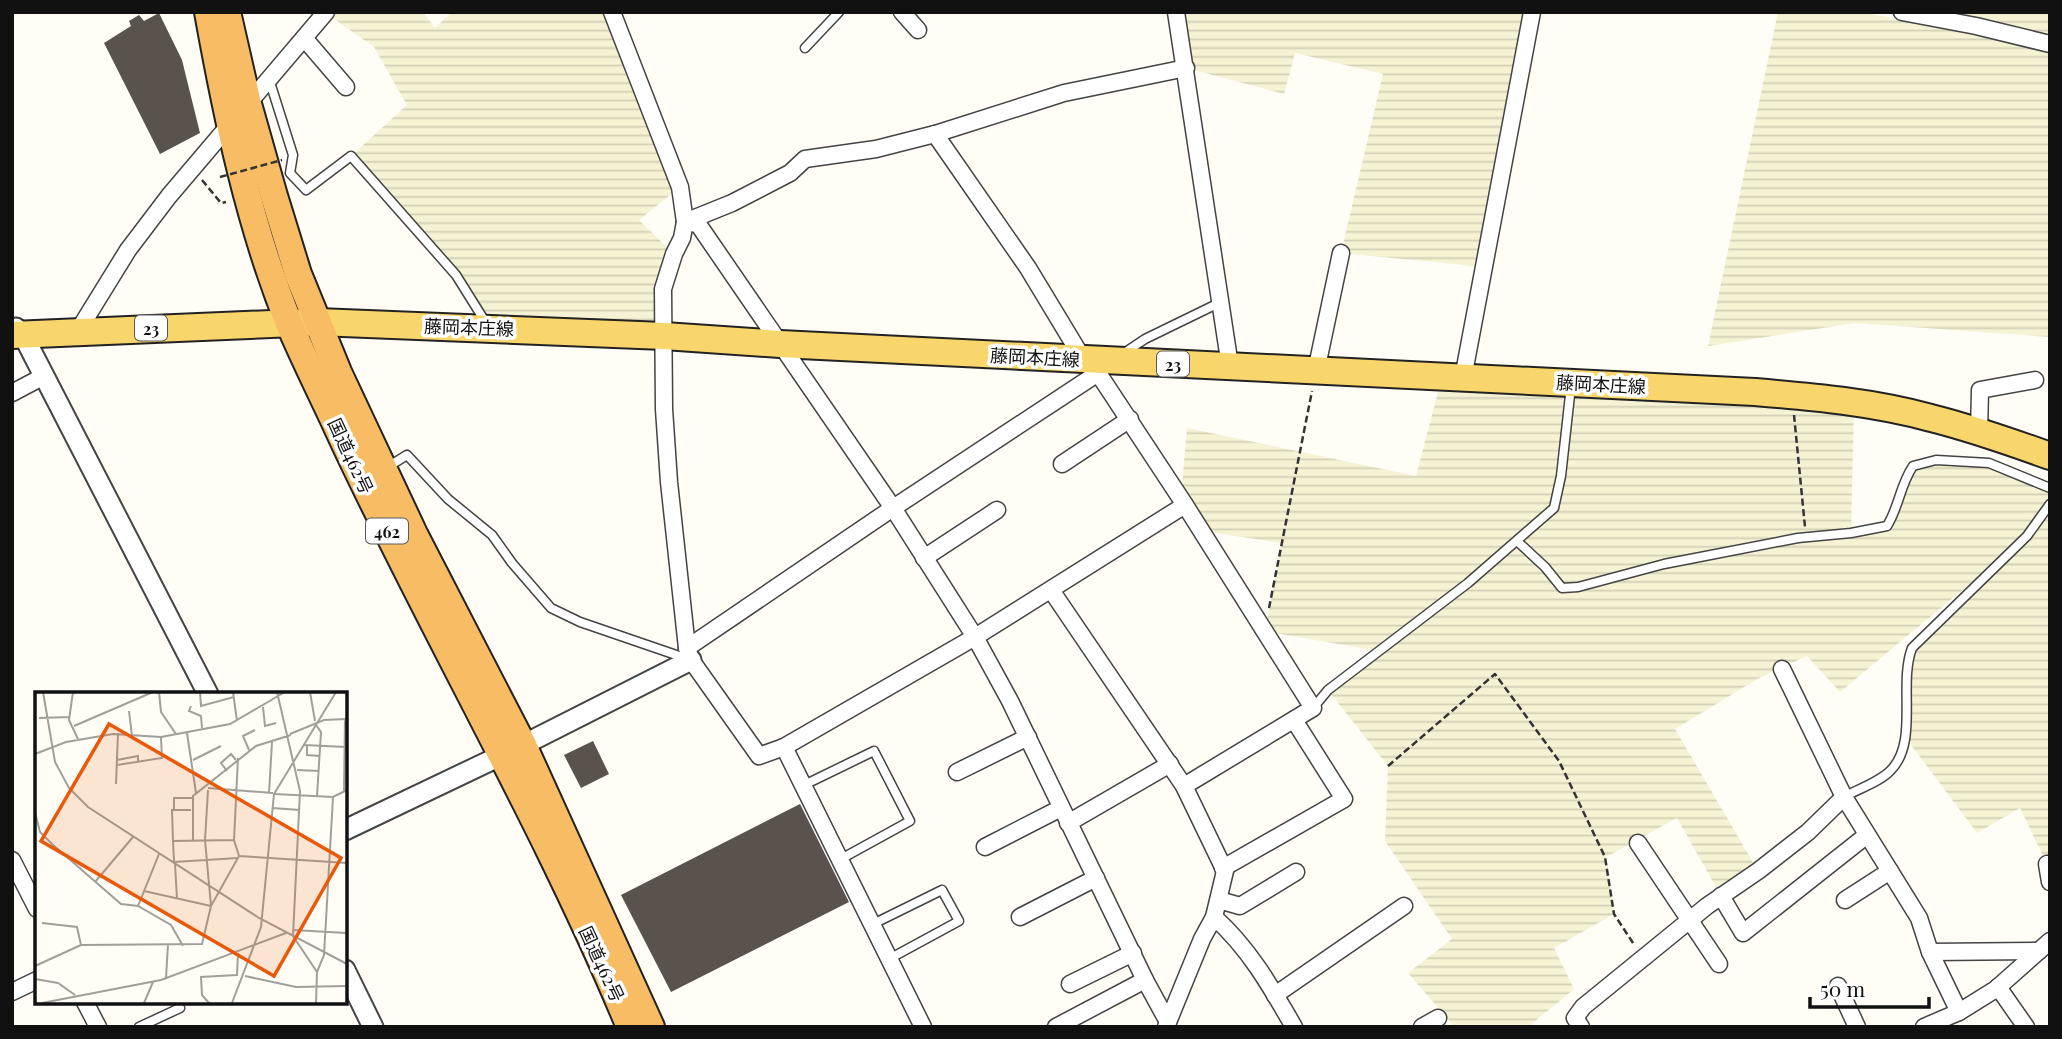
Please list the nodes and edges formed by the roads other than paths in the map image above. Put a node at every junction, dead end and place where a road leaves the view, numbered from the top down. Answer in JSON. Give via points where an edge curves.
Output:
{"nodes":[{"id":1,"x":208,"y":12,"type":"edge"},
{"id":2,"x":227,"y":12,"type":"edge"},
{"id":3,"x":326,"y":12,"type":"edge"},
{"id":4,"x":612,"y":12,"type":"edge"},
{"id":5,"x":839,"y":12,"type":"edge"},
{"id":6,"x":902,"y":12,"type":"edge"},
{"id":7,"x":1176,"y":12,"type":"edge"},
{"id":8,"x":1532,"y":12,"type":"edge"},
{"id":9,"x":1902,"y":12,"type":"edge"},
{"id":10,"x":918,"y":30,"type":"dead end"},
{"id":11,"x":304,"y":38,"type":"junction"},
{"id":12,"x":2050,"y":44,"type":"edge"},
{"id":13,"x":805,"y":48,"type":"dead end"},
{"id":14,"x":1186,"y":68,"type":"junction"},
{"id":15,"x":269,"y":79,"type":"junction"},
{"id":16,"x":346,"y":87,"type":"dead end"},
{"id":17,"x":248,"y":104,"type":"junction"},
{"id":18,"x":229,"y":126,"type":"junction"},
{"id":19,"x":935,"y":134,"type":"junction"},
{"id":20,"x":685,"y":222,"type":"junction"},
{"id":21,"x":1341,"y":253,"type":"dead end"},
{"id":22,"x":1221,"y":302,"type":"junction"},
{"id":23,"x":318,"y":322,"type":"junction"},
{"id":24,"x":289,"y":323,"type":"junction"},
{"id":25,"x":489,"y":328,"type":"junction"},
{"id":26,"x":78,"y":331,"type":"junction"},
{"id":27,"x":16,"y":332,"type":"edge"},
{"id":28,"x":664,"y":336,"type":"junction"},
{"id":29,"x":780,"y":344,"type":"junction"},
{"id":30,"x":1098,"y":363,"type":"junction"},
{"id":31,"x":1230,"y":366,"type":"junction"},
{"id":32,"x":1316,"y":371,"type":"junction"},
{"id":33,"x":44,"y":376,"type":"junction"},
{"id":34,"x":1463,"y":378,"type":"junction"},
{"id":35,"x":2035,"y":380,"type":"dead end"},
{"id":36,"x":1572,"y":383,"type":"junction"},
{"id":37,"x":12,"y":393,"type":"edge"},
{"id":38,"x":1130,"y":419,"type":"junction"},
{"id":39,"x":1979,"y":432,"type":"junction"},
{"id":40,"x":2050,"y":456,"type":"edge"},
{"id":41,"x":1062,"y":464,"type":"dead end"},
{"id":42,"x":383,"y":470,"type":"junction"},
{"id":43,"x":2050,"y":488,"type":"edge"},
{"id":44,"x":2050,"y":504,"type":"edge"},
{"id":45,"x":1185,"y":505,"type":"junction"},
{"id":46,"x":893,"y":508,"type":"junction"},
{"id":47,"x":997,"y":510,"type":"dead end"},
{"id":48,"x":1517,"y":541,"type":"junction"},
{"id":49,"x":924,"y":558,"type":"junction"},
{"id":50,"x":1051,"y":590,"type":"junction"},
{"id":51,"x":975,"y":637,"type":"junction"},
{"id":52,"x":689,"y":654,"type":"junction"},
{"id":53,"x":1782,"y":669,"type":"dead end"},
{"id":54,"x":207,"y":692,"type":"edge"},
{"id":55,"x":1313,"y":708,"type":"junction"},
{"id":56,"x":1294,"y":720,"type":"junction"},
{"id":57,"x":1028,"y":737,"type":"junction"},
{"id":58,"x":783,"y":747,"type":"junction"},
{"id":59,"x":512,"y":750,"type":"junction"},
{"id":60,"x":1170,"y":764,"type":"junction"},
{"id":61,"x":957,"y":772,"type":"dead end"},
{"id":62,"x":1184,"y":786,"type":"junction"},
{"id":63,"x":802,"y":787,"type":"junction"},
{"id":64,"x":1844,"y":797,"type":"junction"},
{"id":65,"x":1064,"y":816,"type":"junction"},
{"id":66,"x":346,"y":830,"type":"edge"},
{"id":67,"x":1867,"y":835,"type":"junction"},
{"id":68,"x":1638,"y":843,"type":"dead end"},
{"id":69,"x":985,"y":848,"type":"dead end"},
{"id":70,"x":12,"y":860,"type":"edge"},
{"id":71,"x":839,"y":860,"type":"junction"},
{"id":72,"x":2047,"y":864,"type":"dead end"},
{"id":73,"x":1223,"y":868,"type":"junction"},
{"id":74,"x":1890,"y":871,"type":"junction"},
{"id":75,"x":1296,"y":872,"type":"dead end"},
{"id":76,"x":1096,"y":878,"type":"junction"},
{"id":77,"x":2050,"y":882,"type":"edge"},
{"id":78,"x":1721,"y":896,"type":"junction"},
{"id":79,"x":1219,"y":900,"type":"junction"},
{"id":80,"x":1845,"y":900,"type":"dead end"},
{"id":81,"x":35,"y":905,"type":"edge"},
{"id":82,"x":1404,"y":906,"type":"dead end"},
{"id":83,"x":1020,"y":917,"type":"dead end"},
{"id":84,"x":1214,"y":917,"type":"junction"},
{"id":85,"x":1690,"y":920,"type":"junction"},
{"id":86,"x":873,"y":924,"type":"junction"},
{"id":87,"x":2044,"y":946,"type":"edge"},
{"id":88,"x":1930,"y":952,"type":"junction"},
{"id":89,"x":1133,"y":953,"type":"junction"},
{"id":90,"x":889,"y":959,"type":"junction"},
{"id":91,"x":1719,"y":964,"type":"dead end"},
{"id":92,"x":346,"y":972,"type":"edge"},
{"id":93,"x":1145,"y":980,"type":"junction"},
{"id":94,"x":35,"y":981,"type":"edge"},
{"id":95,"x":1070,"y":984,"type":"dead end"},
{"id":96,"x":1838,"y":986,"type":"dead end"},
{"id":97,"x":1998,"y":988,"type":"junction"},
{"id":98,"x":12,"y":992,"type":"edge"},
{"id":99,"x":1275,"y":995,"type":"junction"},
{"id":100,"x":86,"y":1004,"type":"edge"},
{"id":101,"x":180,"y":1008,"type":"dead end"},
{"id":102,"x":1959,"y":1012,"type":"junction"},
{"id":103,"x":1438,"y":1018,"type":"dead end"},
{"id":104,"x":1167,"y":1025,"type":"edge"},
{"id":105,"x":98,"y":1027,"type":"edge"},
{"id":106,"x":139,"y":1027,"type":"edge"},
{"id":107,"x":373,"y":1027,"type":"edge"},
{"id":108,"x":630,"y":1027,"type":"edge"},
{"id":109,"x":651,"y":1027,"type":"edge"},
{"id":110,"x":923,"y":1027,"type":"edge"},
{"id":111,"x":1056,"y":1027,"type":"edge"},
{"id":112,"x":1294,"y":1027,"type":"edge"},
{"id":113,"x":1422,"y":1027,"type":"edge"},
{"id":114,"x":1580,"y":1027,"type":"edge"},
{"id":115,"x":1857,"y":1027,"type":"edge"},
{"id":116,"x":1924,"y":1027,"type":"edge"},
{"id":117,"x":2026,"y":1027,"type":"edge"}],
"edges":[{"from":1,"to":18,"type":"highway","name":"国道462号","number":"462"},
{"from":2,"to":17,"type":"highway","name":"国道462号","number":"462"},
{"from":3,"to":11,"type":"street"},
{"from":4,"to":20,"type":"street","via":[[680,187]]},
{"from":5,"to":13,"type":"lane"},
{"from":6,"to":10,"type":"street"},
{"from":7,"to":14,"type":"street"},
{"from":8,"to":34,"type":"street"},
{"from":9,"to":12,"type":"street"},
{"from":11,"to":15,"type":"street"},
{"from":11,"to":16,"type":"street"},
{"from":14,"to":19,"type":"street","via":[[1064,93]]},
{"from":14,"to":22,"type":"street"},
{"from":15,"to":17,"type":"street"},
{"from":15,"to":25,"type":"lane","via":[[293,155],[290,173],[306,190],[351,156],[456,275]]},
{"from":17,"to":18,"type":"street"},
{"from":17,"to":23,"type":"highway","name":"国道462号","number":"462","via":[[298,274]]},
{"from":18,"to":24,"type":"highway","name":"国道462号","number":"462"},
{"from":18,"to":26,"type":"street","via":[[128,250]]},
{"from":19,"to":20,"type":"street","via":[[876,149],[805,159],[790,173],[732,204]]},
{"from":19,"to":30,"type":"street"},
{"from":20,"to":28,"type":"street","via":[[663,289]]},
{"from":20,"to":29,"type":"street","via":[[698,224]]},
{"from":21,"to":32,"type":"street"},
{"from":22,"to":30,"type":"lane"},
{"from":22,"to":31,"type":"street"},
{"from":23,"to":24,"type":"main road","name":"藤岡本庄線","number":"23"},
{"from":23,"to":25,"type":"main road","name":"藤岡本庄線","number":"23"},
{"from":23,"to":42,"type":"highway","name":"国道462号","number":"462"},
{"from":24,"to":26,"type":"main road","name":"藤岡本庄線","number":"23"},
{"from":24,"to":59,"type":"highway","name":"国道462号","number":"462","via":[[361,479]]},
{"from":25,"to":28,"type":"main road","name":"藤岡本庄線","number":"23"},
{"from":26,"to":27,"type":"main road","name":"藤岡本庄線","number":"23"},
{"from":27,"to":33,"type":"street"},
{"from":28,"to":29,"type":"main road","name":"藤岡本庄線","number":"23"},
{"from":28,"to":52,"type":"street","via":[[669,482]]},
{"from":29,"to":30,"type":"main road","name":"藤岡本庄線","number":"23"},
{"from":29,"to":46,"type":"street"},
{"from":30,"to":31,"type":"main road","name":"藤岡本庄線","number":"23"},
{"from":30,"to":38,"type":"street"},
{"from":30,"to":46,"type":"street"},
{"from":31,"to":32,"type":"main road","name":"藤岡本庄線","number":"23"},
{"from":32,"to":34,"type":"main road","name":"藤岡本庄線","number":"23"},
{"from":33,"to":37,"type":"street"},
{"from":33,"to":54,"type":"street"},
{"from":34,"to":36,"type":"main road","name":"藤岡本庄線","number":"23"},
{"from":35,"to":39,"type":"street","via":[[1980,390]]},
{"from":36,"to":39,"type":"main road","name":"藤岡本庄線","number":"23","via":[[1793,395],[1880,407]]},
{"from":36,"to":48,"type":"lane","via":[[1554,508]]},
{"from":38,"to":41,"type":"street"},
{"from":38,"to":45,"type":"street"},
{"from":39,"to":40,"type":"main road","name":"藤岡本庄線","number":"23"},
{"from":42,"to":52,"type":"lane","via":[[407,455],[448,499],[492,535],[551,608],[580,622]]},
{"from":42,"to":59,"type":"highway","name":"国道462号","number":"462"},
{"from":43,"to":48,"type":"lane","via":[[1989,463],[1936,460],[1913,466],[1887,526],[1664,564],[1578,587],[1562,588]]},
{"from":44,"to":64,"type":"lane","via":[[2027,536],[1912,648],[1901,757],[1890,771]]},
{"from":45,"to":50,"type":"street"},
{"from":45,"to":55,"type":"street"},
{"from":46,"to":49,"type":"street"},
{"from":46,"to":52,"type":"street"},
{"from":47,"to":49,"type":"street"},
{"from":48,"to":55,"type":"lane","via":[[1328,690]]},
{"from":49,"to":51,"type":"street"},
{"from":50,"to":51,"type":"street"},
{"from":50,"to":60,"type":"street"},
{"from":51,"to":57,"type":"street"},
{"from":51,"to":58,"type":"street"},
{"from":52,"to":58,"type":"street","via":[[759,756]]},
{"from":52,"to":59,"type":"street"},
{"from":53,"to":64,"type":"street"},
{"from":55,"to":56,"type":"street"},
{"from":56,"to":62,"type":"street"},
{"from":56,"to":73,"type":"street","via":[[1343,799]]},
{"from":57,"to":61,"type":"street"},
{"from":57,"to":65,"type":"street"},
{"from":58,"to":63,"type":"street"},
{"from":59,"to":66,"type":"street"},
{"from":59,"to":108,"type":"highway","name":"国道462号","number":"462"},
{"from":59,"to":109,"type":"highway","name":"国道462号","number":"462"},
{"from":60,"to":62,"type":"street"},
{"from":60,"to":65,"type":"street"},
{"from":62,"to":73,"type":"street"},
{"from":63,"to":71,"type":"street"},
{"from":63,"to":71,"type":"lane","via":[[873,751],[910,821]]},
{"from":64,"to":67,"type":"street"},
{"from":64,"to":78,"type":"street","via":[[1808,832]]},
{"from":65,"to":69,"type":"street"},
{"from":65,"to":76,"type":"street"},
{"from":67,"to":74,"type":"street"},
{"from":67,"to":78,"type":"street","via":[[1743,933]]},
{"from":68,"to":85,"type":"street"},
{"from":70,"to":81,"type":"street"},
{"from":71,"to":86,"type":"street"},
{"from":72,"to":77,"type":"street"},
{"from":73,"to":79,"type":"street"},
{"from":74,"to":80,"type":"street"},
{"from":74,"to":88,"type":"street","via":[[1919,918]]},
{"from":75,"to":79,"type":"street","via":[[1240,906]]},
{"from":76,"to":83,"type":"street"},
{"from":76,"to":89,"type":"street"},
{"from":78,"to":85,"type":"street"},
{"from":79,"to":84,"type":"street"},
{"from":82,"to":99,"type":"street"},
{"from":84,"to":99,"type":"street","via":[[1255,961]]},
{"from":84,"to":104,"type":"street"},
{"from":85,"to":91,"type":"street"},
{"from":85,"to":114,"type":"street","via":[[1583,1007],[1575,1018]]},
{"from":86,"to":90,"type":"street"},
{"from":86,"to":90,"type":"lane","via":[[942,890],[959,921]]},
{"from":87,"to":88,"type":"street"},
{"from":87,"to":97,"type":"street"},
{"from":88,"to":102,"type":"street"},
{"from":89,"to":93,"type":"street"},
{"from":89,"to":95,"type":"street"},
{"from":90,"to":110,"type":"street"},
{"from":92,"to":107,"type":"street"},
{"from":93,"to":104,"type":"street"},
{"from":93,"to":111,"type":"street"},
{"from":94,"to":98,"type":"street"},
{"from":96,"to":115,"type":"street"},
{"from":97,"to":102,"type":"street"},
{"from":97,"to":117,"type":"street"},
{"from":99,"to":112,"type":"street"},
{"from":100,"to":105,"type":"street"},
{"from":101,"to":106,"type":"lane"},
{"from":102,"to":116,"type":"street"},
{"from":103,"to":113,"type":"street"}]}
